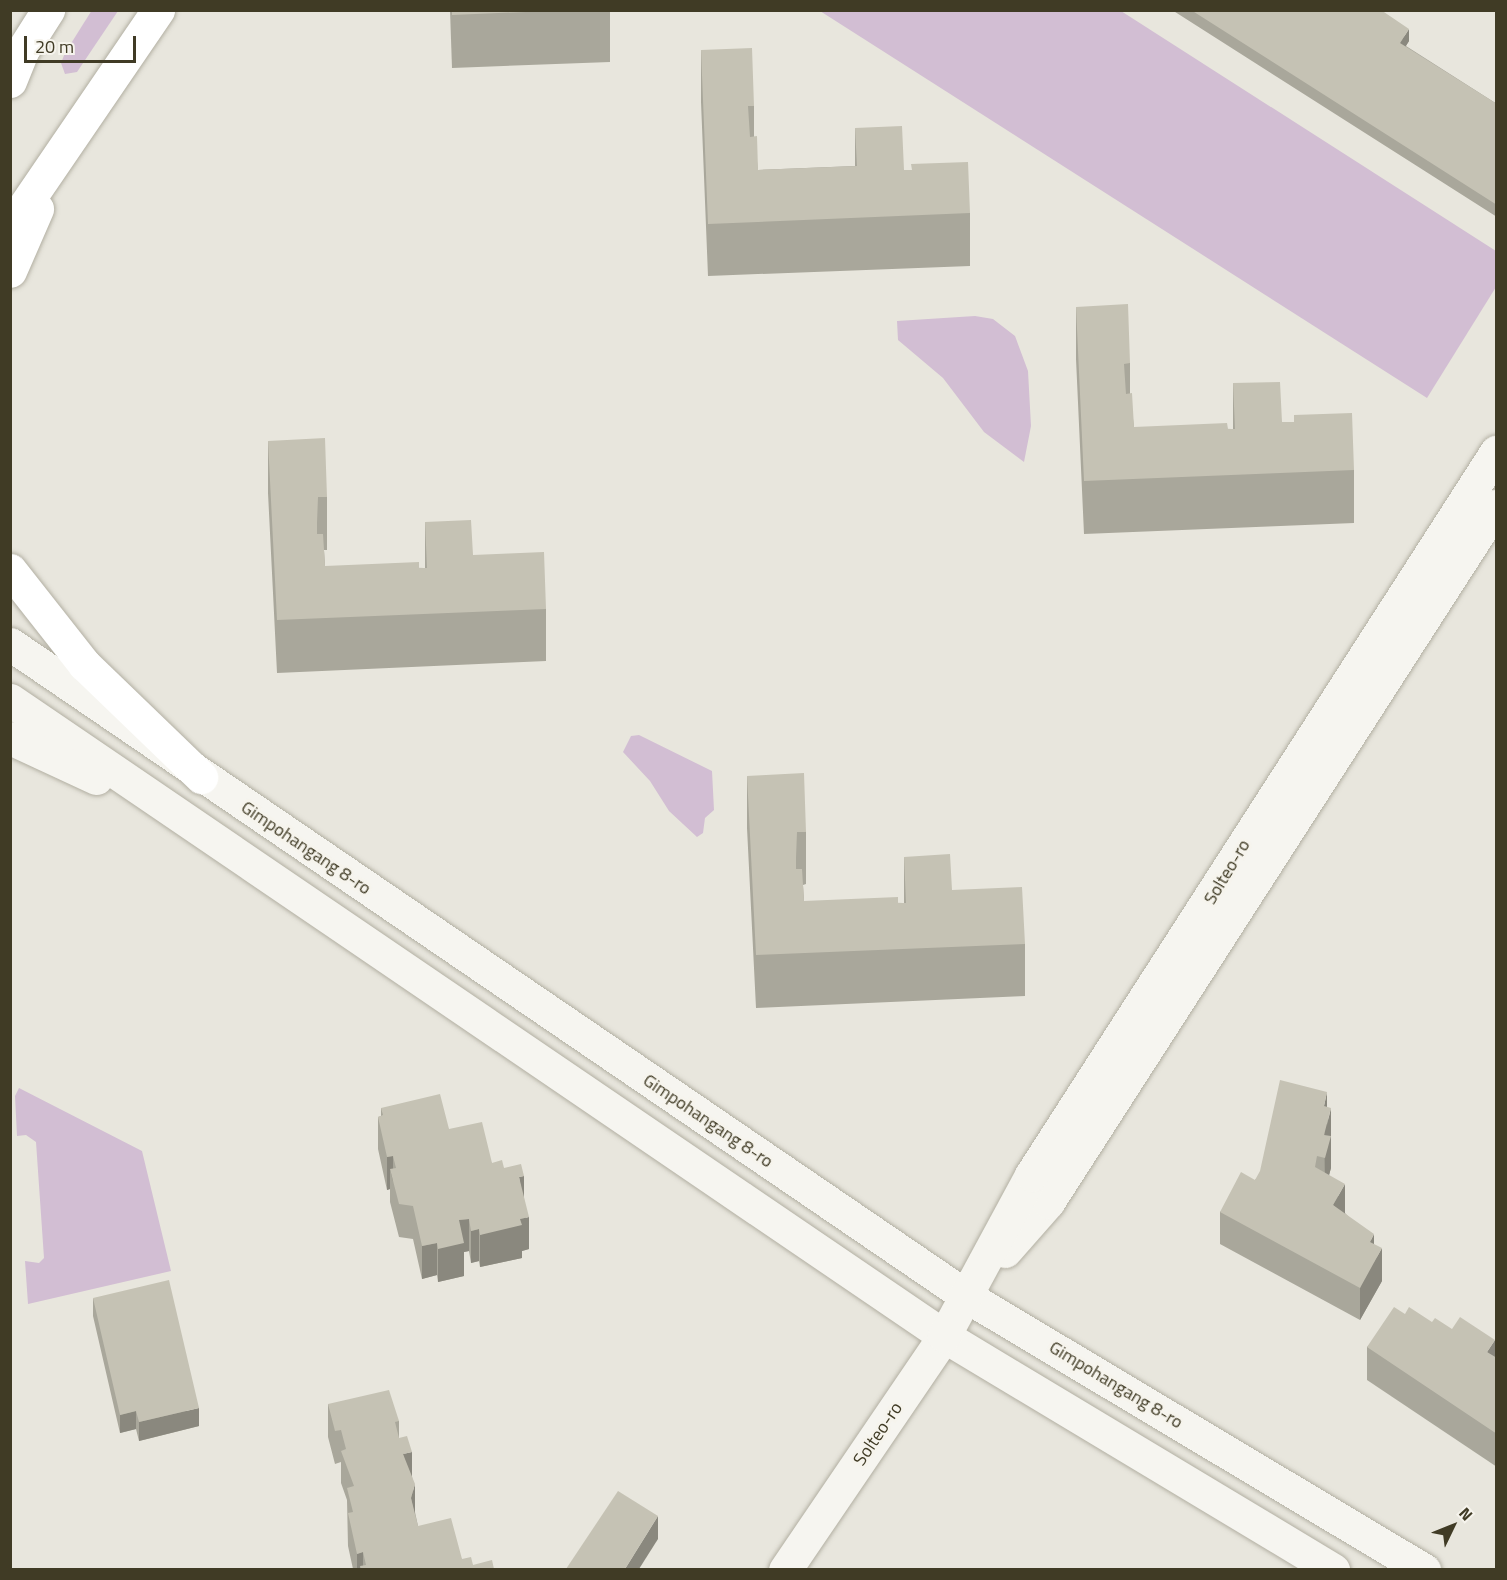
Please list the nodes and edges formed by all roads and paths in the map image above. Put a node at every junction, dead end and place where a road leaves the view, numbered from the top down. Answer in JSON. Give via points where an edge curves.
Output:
{"nodes":[{"id":1,"x":48,"y":10,"type":"edge"},
{"id":2,"x":158,"y":10,"type":"edge"},
{"id":3,"x":16,"y":60,"type":"edge"},
{"id":4,"x":10,"y":81,"type":"edge"},
{"id":5,"x":71,"y":139,"type":"junction"},
{"id":6,"x":10,"y":227,"type":"edge"},
{"id":7,"x":10,"y":271,"type":"edge"},
{"id":8,"x":1497,"y":452,"type":"edge"},
{"id":9,"x":1497,"y":506,"type":"edge"},
{"id":10,"x":10,"y":570,"type":"edge"},
{"id":11,"x":10,"y":644,"type":"edge"},
{"id":12,"x":10,"y":700,"type":"edge"},
{"id":13,"x":10,"y":738,"type":"edge"},
{"id":14,"x":201,"y":777,"type":"junction"},
{"id":15,"x":178,"y":815,"type":"junction"},
{"id":16,"x":966,"y":1296,"type":"junction"},
{"id":17,"x":944,"y":1336,"type":"junction"},
{"id":18,"x":786,"y":1569,"type":"edge"},
{"id":19,"x":1333,"y":1569,"type":"edge"},
{"id":20,"x":1424,"y":1569,"type":"edge"}],
"edges":[{"from":1,"to":3,"type":"main road"},
{"from":2,"to":5,"type":"main road"},
{"from":3,"to":4,"type":"main road"},
{"from":5,"to":6,"type":"main road"},
{"from":5,"to":7,"type":"main road"},
{"from":8,"to":16,"type":"street","name":"Solteo-ro","via":[[1031,1175]]},
{"from":9,"to":16,"type":"street","name":"Solteo-ro","via":[[1048,1202]]},
{"from":10,"to":14,"type":"main road","via":[[84,664]]},
{"from":11,"to":14,"type":"street","name":"Gimpohangang 8-ro"},
{"from":12,"to":15,"type":"street"},
{"from":13,"to":15,"type":"street"},
{"from":14,"to":16,"type":"street","name":"Gimpohangang 8-ro"},
{"from":15,"to":17,"type":"street"},
{"from":16,"to":17,"type":"street","name":"Solteo-ro"},
{"from":16,"to":20,"type":"street","name":"Gimpohangang 8-ro"},
{"from":17,"to":18,"type":"street","name":"Solteo-ro"},
{"from":17,"to":19,"type":"street"}]}
